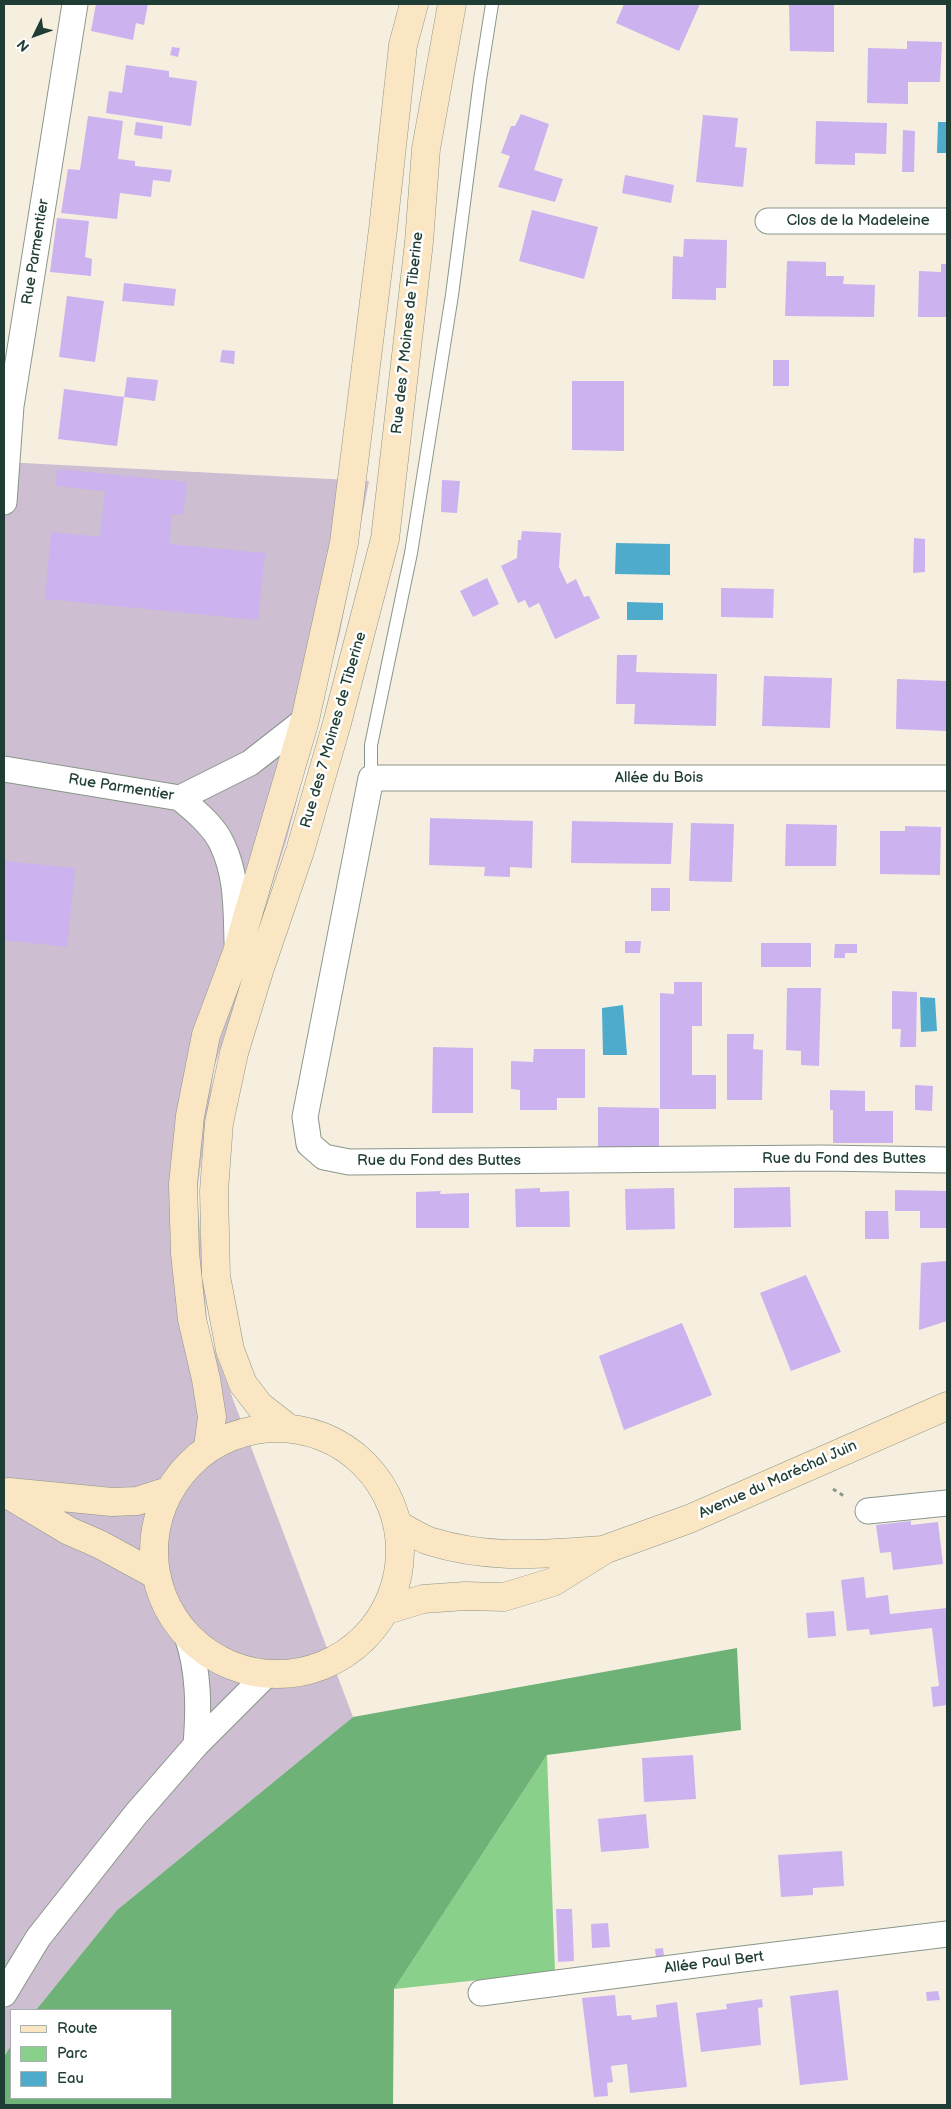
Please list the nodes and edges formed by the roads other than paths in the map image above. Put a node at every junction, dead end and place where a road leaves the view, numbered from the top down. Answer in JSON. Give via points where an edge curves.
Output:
{"nodes":[{"id":1,"x":75,"y":4,"type":"edge"},
{"id":2,"x":414,"y":4,"type":"edge"},
{"id":3,"x":452,"y":4,"type":"edge"},
{"id":4,"x":492,"y":4,"type":"edge"},
{"id":5,"x":947,"y":221,"type":"edge"},
{"id":6,"x":768,"y":222,"type":"dead end"},
{"id":7,"x":4,"y":502,"type":"edge"},
{"id":8,"x":306,"y":720,"type":"junction"},
{"id":9,"x":4,"y":769,"type":"edge"},
{"id":10,"x":371,"y":778,"type":"junction"},
{"id":11,"x":947,"y":778,"type":"edge"},
{"id":12,"x":180,"y":798,"type":"junction"},
{"id":13,"x":237,"y":952,"type":"junction"},
{"id":14,"x":947,"y":1160,"type":"edge"},
{"id":15,"x":947,"y":1406,"type":"edge"},
{"id":16,"x":287,"y":1427,"type":"junction"},
{"id":17,"x":208,"y":1447,"type":"junction"},
{"id":18,"x":4,"y":1492,"type":"edge"},
{"id":19,"x":168,"y":1492,"type":"junction"},
{"id":20,"x":947,"y":1503,"type":"edge"},
{"id":21,"x":868,"y":1511,"type":"dead end"},
{"id":22,"x":398,"y":1525,"type":"junction"},
{"id":23,"x":606,"y":1549,"type":"junction"},
{"id":24,"x":156,"y":1575,"type":"junction"},
{"id":25,"x":387,"y":1610,"type":"junction"},
{"id":26,"x":187,"y":1636,"type":"junction"},
{"id":27,"x":267,"y":1674,"type":"junction"},
{"id":28,"x":196,"y":1745,"type":"junction"},
{"id":29,"x":947,"y":1934,"type":"edge"},
{"id":30,"x":481,"y":1993,"type":"dead end"},
{"id":31,"x":4,"y":1994,"type":"edge"}],
"edges":[{"from":1,"to":7,"type":"street","name":"Rue Parmentier","via":[[11,406]]},
{"from":2,"to":8,"type":"main road","name":"Rue des 7 Moines de Tiberine","via":[[403,46],[344,544]]},
{"from":3,"to":16,"type":"main road","name":"Rue des 7 Moines de Tiberine","via":[[426,149],[419,242],[385,539],[300,852],[234,1053],[219,1123],[214,1191],[216,1276],[230,1350],[243,1384],[260,1406]]},
{"from":4,"to":10,"type":"lane","via":[[452,295],[411,553],[371,745]]},
{"from":5,"to":6,"type":"street","name":"Clos de la Madeleine"},
{"from":8,"to":12,"type":"street","name":"Rue Parmentier","via":[[250,763]]},
{"from":8,"to":13,"type":"main road","name":"Rue des 7 Moines de Tiberine"},
{"from":9,"to":12,"type":"street","name":"Rue Parmentier"},
{"from":10,"to":11,"type":"street","name":"Allée du Bois"},
{"from":10,"to":14,"type":"street","name":"Rue du Fond des Buttes","via":[[305,1117],[308,1144],[324,1157],[349,1162]]},
{"from":12,"to":13,"type":"street","via":[[222,842],[235,882]]},
{"from":13,"to":17,"type":"main road","name":"Rue des 7 Moines de Tiberine","via":[[206,1035],[190,1116],[183,1184],[185,1253],[192,1319],[212,1417]]},
{"from":15,"to":23,"type":"main road","name":"Avenue du Maréchal Juin","via":[[689,1519]]},
{"from":16,"to":17,"type":"main road","via":[[246,1430]]},
{"from":16,"to":22,"type":"main road","via":[[326,1436],[359,1458],[384,1488]]},
{"from":17,"to":19,"type":"main road","via":[[186,1467]]},
{"from":18,"to":19,"type":"main road","via":[[112,1502],[137,1501]]},
{"from":18,"to":24,"type":"main road","via":[[69,1531]]},
{"from":19,"to":24,"type":"main road","via":[[155,1532]]},
{"from":20,"to":21,"type":"street"},
{"from":22,"to":23,"type":"main road","name":"Avenue du Maréchal Juin","via":[[428,1540],[474,1552],[521,1555]]},
{"from":22,"to":25,"type":"main road","via":[[401,1554],[397,1582]]},
{"from":23,"to":25,"type":"main road","name":"Avenue du Maréchal Juin","via":[[553,1582],[504,1597],[423,1599]]},
{"from":24,"to":26,"type":"main road","via":[[168,1608]]},
{"from":25,"to":27,"type":"main road","via":[[365,1639],[336,1660],[303,1672]]},
{"from":26,"to":27,"type":"main road","via":[[238,1668]]},
{"from":26,"to":28,"type":"street","via":[[194,1655],[199,1711]]},
{"from":27,"to":28,"type":"street"},
{"from":28,"to":31,"type":"street","via":[[136,1814],[38,1938]]},
{"from":29,"to":30,"type":"street","name":"Allée Paul Bert"}]}
